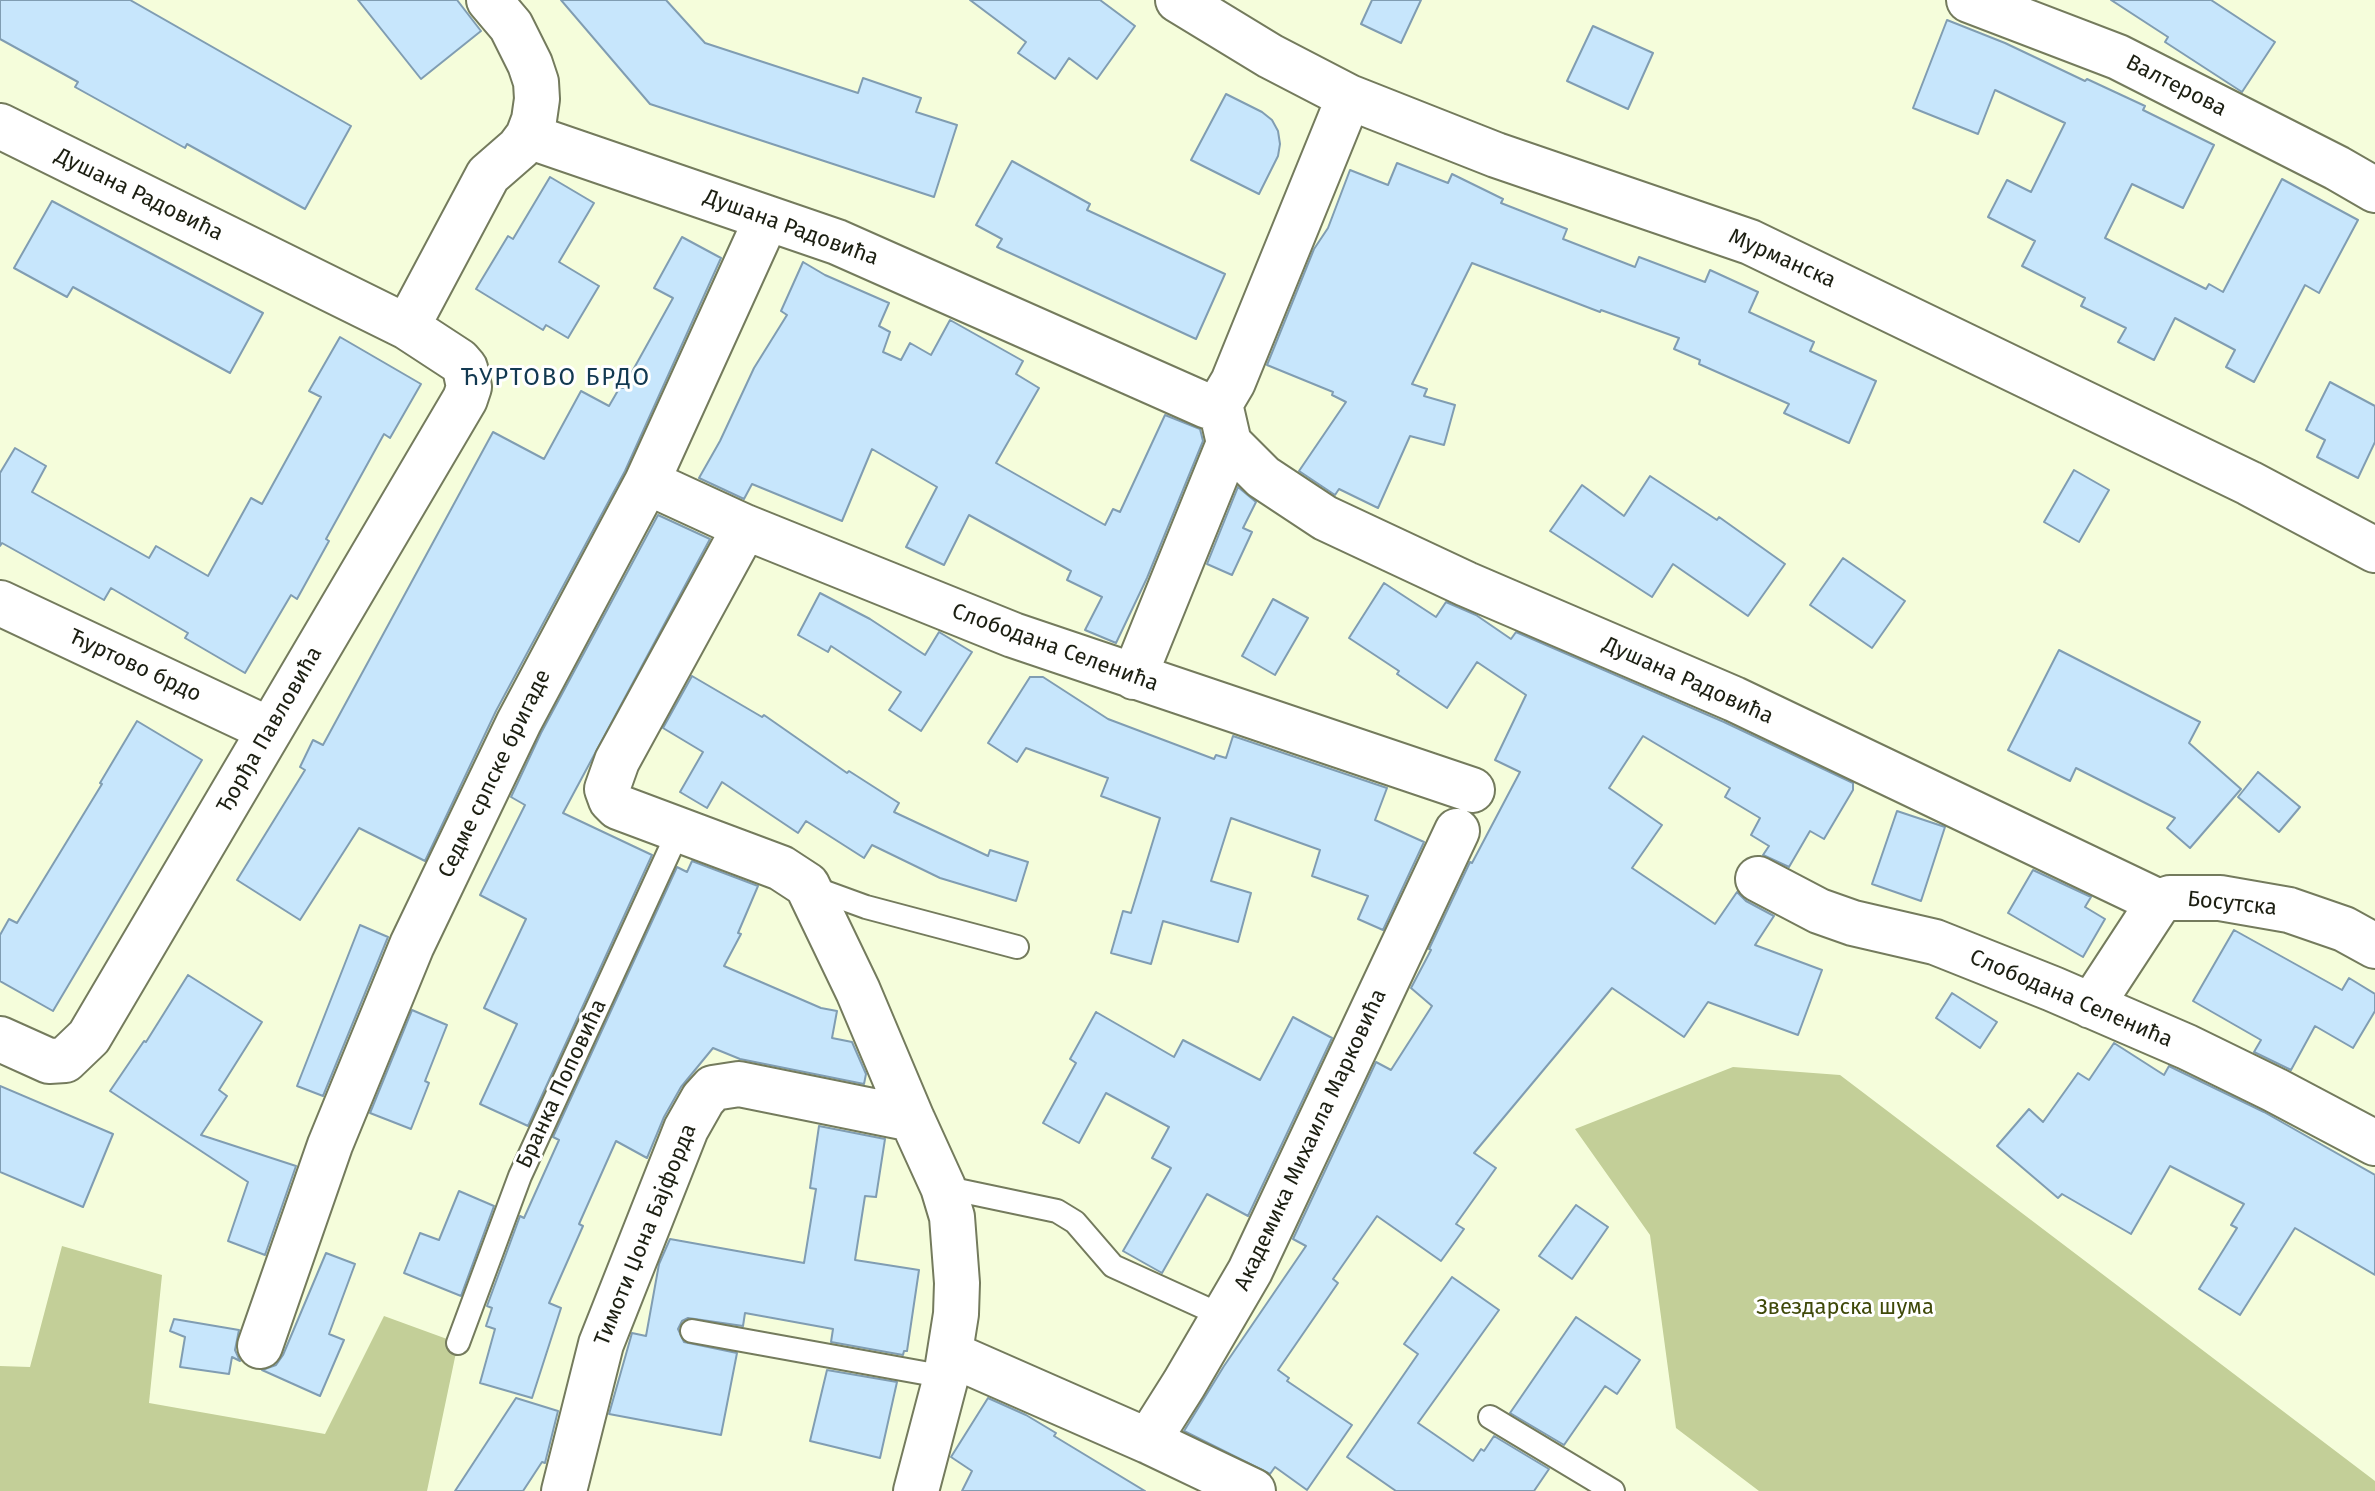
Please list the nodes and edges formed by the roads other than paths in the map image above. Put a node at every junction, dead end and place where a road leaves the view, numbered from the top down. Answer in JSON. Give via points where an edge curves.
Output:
{"nodes":[{"id":1,"x":489,"y":0,"type":"edge"},
{"id":2,"x":1178,"y":0,"type":"edge"},
{"id":3,"x":1969,"y":0,"type":"edge"},
{"id":4,"x":1349,"y":97,"type":"junction"},
{"id":5,"x":0,"y":126,"type":"edge"},
{"id":6,"x":528,"y":136,"type":"junction"},
{"id":7,"x":2375,"y":190,"type":"edge"},
{"id":8,"x":767,"y":218,"type":"junction"},
{"id":9,"x":407,"y":327,"type":"junction"},
{"id":10,"x":469,"y":378,"type":"joint"},
{"id":11,"x":1224,"y":424,"type":"junction"},
{"id":12,"x":647,"y":482,"type":"junction"},
{"id":13,"x":745,"y":527,"type":"junction"},
{"id":14,"x":2375,"y":550,"type":"edge"},
{"id":15,"x":0,"y":603,"type":"edge"},
{"id":16,"x":1134,"y":677,"type":"junction"},
{"id":17,"x":270,"y":730,"type":"junction"},
{"id":18,"x":1472,"y":790,"type":"dead end"},
{"id":19,"x":679,"y":830,"type":"junction"},
{"id":20,"x":1457,"y":831,"type":"dead end"},
{"id":21,"x":1758,"y":879,"type":"dead end"},
{"id":22,"x":807,"y":885,"type":"junction"},
{"id":23,"x":2159,"y":902,"type":"junction"},
{"id":24,"x":2375,"y":946,"type":"edge"},
{"id":25,"x":1017,"y":947,"type":"dead end"},
{"id":26,"x":2091,"y":1006,"type":"junction"},
{"id":27,"x":0,"y":1039,"type":"edge"},
{"id":28,"x":912,"y":1119,"type":"junction"},
{"id":29,"x":2375,"y":1143,"type":"edge"},
{"id":30,"x":943,"y":1187,"type":"junction"},
{"id":31,"x":1225,"y":1317,"type":"junction"},
{"id":32,"x":692,"y":1331,"type":"dead end"},
{"id":33,"x":458,"y":1343,"type":"dead end"},
{"id":34,"x":260,"y":1346,"type":"dead end"},
{"id":35,"x":948,"y":1366,"type":"junction"},
{"id":36,"x":1490,"y":1417,"type":"dead end"},
{"id":37,"x":1148,"y":1441,"type":"junction"},
{"id":38,"x":564,"y":1491,"type":"edge"},
{"id":39,"x":916,"y":1491,"type":"edge"},
{"id":40,"x":1253,"y":1491,"type":"edge"},
{"id":41,"x":1613,"y":1491,"type":"edge"}],
"edges":[{"from":1,"to":6,"type":"street","via":[[522,43],[536,82]]},
{"from":2,"to":4,"type":"street","name":"Мурманска"},
{"from":3,"to":7,"type":"street","name":"Валтерова","via":[[2118,57]]},
{"from":4,"to":11,"type":"street","via":[[1233,382]]},
{"from":4,"to":14,"type":"street","name":"Мурманска","via":[[1496,155],[1750,242],[2195,456]]},
{"from":5,"to":9,"type":"street","name":"Душана Радовића"},
{"from":6,"to":8,"type":"street","name":"Душана Радовића"},
{"from":6,"to":9,"type":"street","via":[[488,175]]},
{"from":8,"to":11,"type":"street","name":"Душана Радовића","via":[[882,260],[1207,406]]},
{"from":8,"to":12,"type":"street","name":"Седме српске бригаде"},
{"from":9,"to":10,"type":"street","name":"Душана Радовића","via":[[459,361]]},
{"from":10,"to":17,"type":"street","name":"Ђорђа Павловића","via":[[465,399]]},
{"from":11,"to":16,"type":"street"},
{"from":11,"to":23,"type":"street","name":"Душана Радовића","via":[[1263,477],[1335,523],[1734,699]]},
{"from":12,"to":13,"type":"street","name":"Слободана Селенића"},
{"from":12,"to":34,"type":"street","name":"Седме српске бригаде","via":[[519,722],[412,945],[330,1145]]},
{"from":13,"to":16,"type":"street","name":"Слободана Селенића","via":[[1013,635]]},
{"from":13,"to":19,"type":"street","via":[[617,761],[607,789],[618,807]]},
{"from":15,"to":17,"type":"street","name":"Ћуртово брдо"},
{"from":16,"to":18,"type":"street","name":"Слободана Селенића"},
{"from":17,"to":27,"type":"street","name":"Ђорђа Павловића","via":[[89,1037],[65,1060],[49,1061]]},
{"from":19,"to":22,"type":"street","via":[[781,868]]},
{"from":19,"to":33,"type":"lane","name":"Бранка Поповића","via":[[520,1176]]},
{"from":20,"to":31,"type":"street","name":"Академика Михаила Марковића"},
{"from":21,"to":26,"type":"street","name":"Слободана Селенића","via":[[1819,911],[1935,942]]},
{"from":22,"to":25,"type":"lane"},
{"from":22,"to":28,"type":"street"},
{"from":23,"to":24,"type":"street","name":"Босутска","via":[[2220,898],[2289,910]]},
{"from":23,"to":26,"type":"street","name":"Босутска"},
{"from":26,"to":29,"type":"street","name":"Слободана Селенића","via":[[2187,1047]]},
{"from":28,"to":30,"type":"street"},
{"from":28,"to":38,"type":"street","name":"Тимоти Џона Бајфорда","via":[[739,1084],[713,1088],[686,1129],[601,1344]]},
{"from":30,"to":31,"type":"lane","via":[[1057,1211],[1075,1222],[1113,1266]]},
{"from":30,"to":35,"type":"street","via":[[952,1217],[957,1283]]},
{"from":31,"to":37,"type":"street","name":"Академика Михаила Марковића"},
{"from":32,"to":35,"type":"lane"},
{"from":35,"to":37,"type":"street"},
{"from":35,"to":39,"type":"street"},
{"from":36,"to":41,"type":"lane"},
{"from":37,"to":40,"type":"street"}]}
